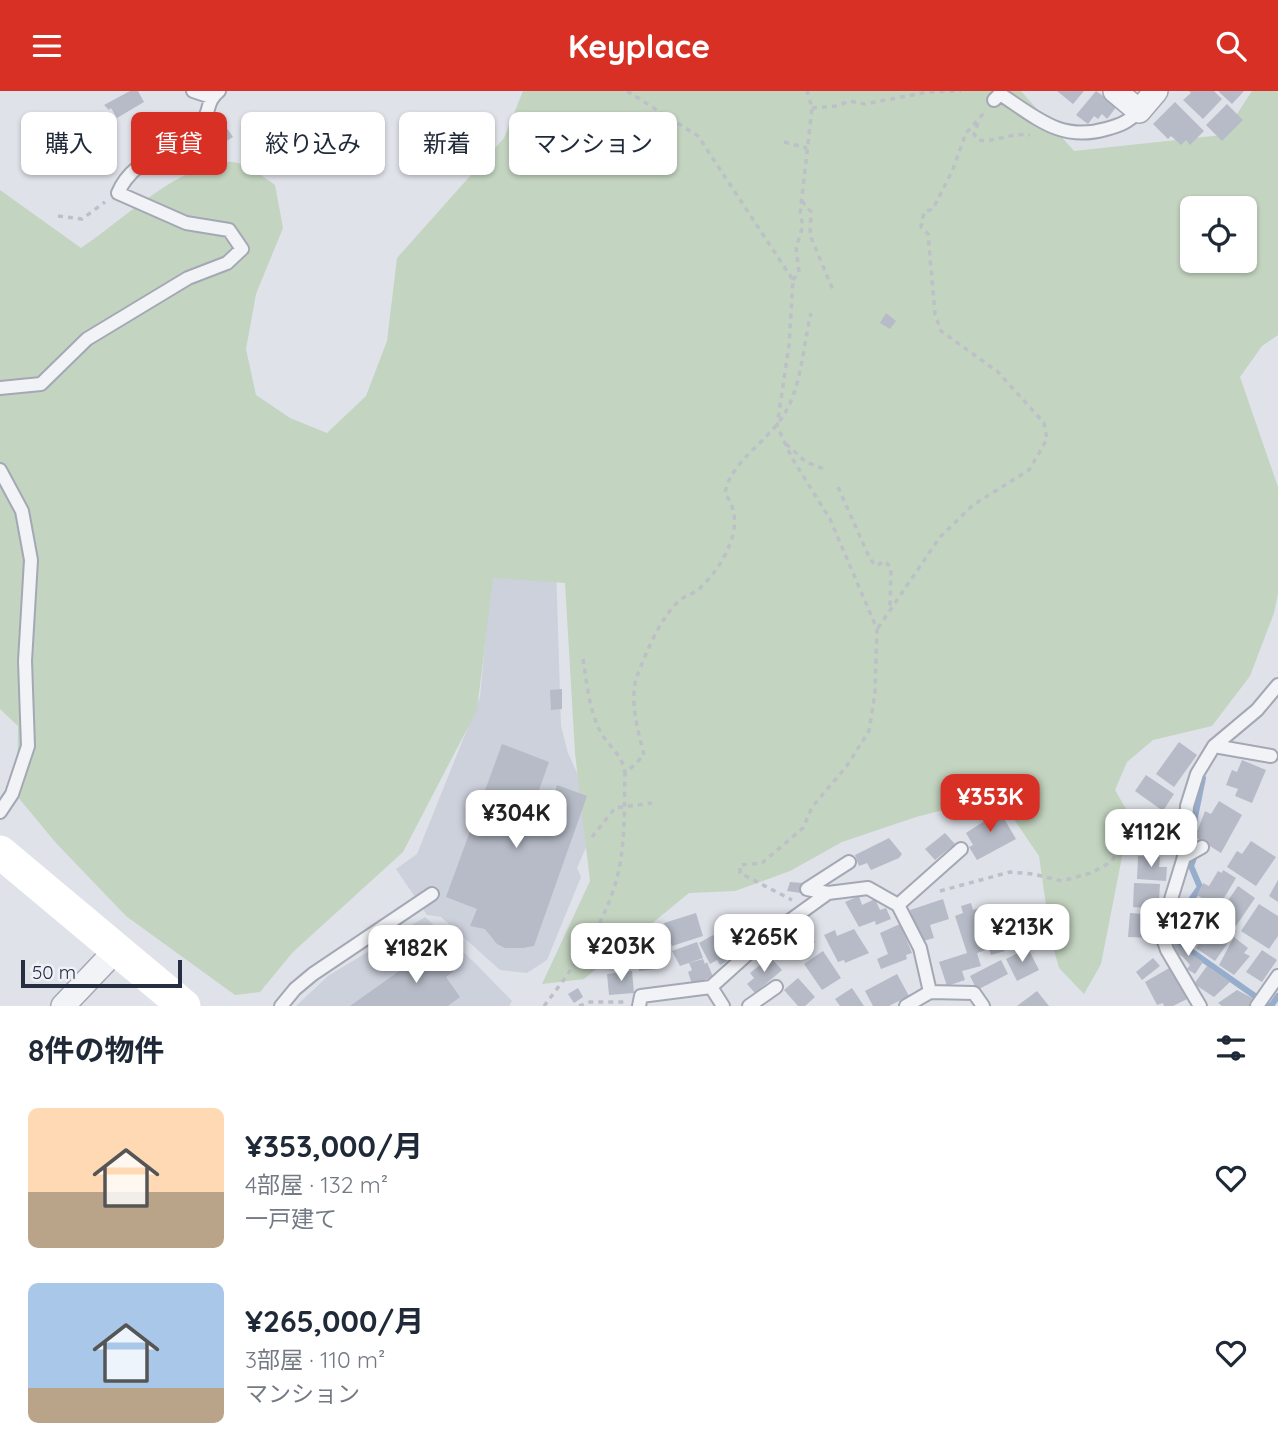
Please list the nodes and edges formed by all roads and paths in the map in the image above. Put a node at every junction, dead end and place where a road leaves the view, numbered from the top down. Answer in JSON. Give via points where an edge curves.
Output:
{"nodes":[{"id":1,"x":193,"y":91,"type":"edge"},
{"id":2,"x":627,"y":91,"type":"edge"},
{"id":3,"x":807,"y":91,"type":"edge"},
{"id":4,"x":961,"y":91,"type":"edge"},
{"id":5,"x":1115,"y":91,"type":"edge"},
{"id":6,"x":1156,"y":91,"type":"edge"},
{"id":7,"x":215,"y":94,"type":"edge"},
{"id":8,"x":994,"y":100,"type":"joint"},
{"id":9,"x":812,"y":108,"type":"junction"},
{"id":10,"x":1139,"y":111,"type":"junction"},
{"id":11,"x":979,"y":119,"type":"junction"},
{"id":12,"x":1068,"y":133,"type":"junction"},
{"id":13,"x":784,"y":142,"type":"dead end"},
{"id":14,"x":807,"y":148,"type":"junction"},
{"id":15,"x":118,"y":193,"type":"junction"},
{"id":16,"x":802,"y":201,"type":"junction"},
{"id":17,"x":58,"y":216,"type":"dead end"},
{"id":18,"x":793,"y":280,"type":"junction"},
{"id":19,"x":833,"y":290,"type":"dead end"},
{"id":20,"x":811,"y":313,"type":"dead end"},
{"id":21,"x":0,"y":388,"type":"edge"},
{"id":22,"x":777,"y":426,"type":"junction"},
{"id":23,"x":785,"y":443,"type":"junction"},
{"id":24,"x":824,"y":469,"type":"dead end"},
{"id":25,"x":0,"y":470,"type":"edge"},
{"id":26,"x":838,"y":487,"type":"dead end"},
{"id":27,"x":890,"y":611,"type":"junction"},
{"id":28,"x":877,"y":629,"type":"junction"},
{"id":29,"x":583,"y":659,"type":"dead end"},
{"id":30,"x":1278,"y":685,"type":"edge"},
{"id":31,"x":1214,"y":746,"type":"junction"},
{"id":32,"x":1271,"y":755,"type":"dead end"},
{"id":33,"x":625,"y":774,"type":"junction"},
{"id":34,"x":652,"y":803,"type":"dead end"},
{"id":35,"x":624,"y":806,"type":"junction"},
{"id":36,"x":0,"y":812,"type":"edge"},
{"id":37,"x":1190,"y":814,"type":"junction"},
{"id":38,"x":593,"y":837,"type":"dead end"},
{"id":39,"x":1202,"y":848,"type":"dead end"},
{"id":40,"x":961,"y":849,"type":"dead end"},
{"id":41,"x":0,"y":852,"type":"edge"},
{"id":42,"x":1184,"y":857,"type":"junction"},
{"id":43,"x":849,"y":862,"type":"dead end"},
{"id":44,"x":823,"y":892,"type":"junction"},
{"id":45,"x":432,"y":894,"type":"dead end"},
{"id":46,"x":901,"y":902,"type":"junction"},
{"id":47,"x":118,"y":947,"type":"junction"},
{"id":48,"x":1278,"y":976,"type":"edge"},
{"id":49,"x":711,"y":987,"type":"junction"},
{"id":50,"x":776,"y":987,"type":"dead end"},
{"id":51,"x":930,"y":992,"type":"junction"},
{"id":52,"x":640,"y":1004,"type":"edge"},
{"id":53,"x":63,"y":1006,"type":"edge"},
{"id":54,"x":184,"y":1006,"type":"edge"},
{"id":55,"x":281,"y":1006,"type":"edge"},
{"id":56,"x":544,"y":1006,"type":"edge"},
{"id":57,"x":579,"y":1006,"type":"edge"},
{"id":58,"x":723,"y":1006,"type":"edge"},
{"id":59,"x":749,"y":1006,"type":"edge"},
{"id":60,"x":906,"y":1006,"type":"edge"},
{"id":61,"x":983,"y":1006,"type":"edge"},
{"id":62,"x":1200,"y":1006,"type":"edge"},
{"id":63,"x":1257,"y":1006,"type":"edge"}],
"edges":[{"from":1,"to":7,"type":"lane"},
{"from":2,"to":18,"type":"path","via":[[698,136]]},
{"from":3,"to":9,"type":"path"},
{"from":4,"to":9,"type":"path"},
{"from":5,"to":10,"type":"street"},
{"from":6,"to":10,"type":"street"},
{"from":7,"to":15,"type":"lane","via":[[203,122],[126,176]]},
{"from":8,"to":11,"type":"path"},
{"from":8,"to":12,"type":"lane","via":[[1000,94],[1050,127]]},
{"from":9,"to":14,"type":"path"},
{"from":10,"to":12,"type":"lane","via":[[1127,124],[1085,135]]},
{"from":11,"to":12,"type":"path","via":[[974,134],[978,140],[1015,133],[1046,142]]},
{"from":11,"to":27,"type":"path","via":[[966,133],[933,209],[924,212],[922,219],[921,227],[928,234],[935,314],[941,331],[998,372],[1044,423],[1047,439],[1029,470],[974,505],[940,537]]},
{"from":13,"to":14,"type":"path"},
{"from":14,"to":16,"type":"path"},
{"from":15,"to":17,"type":"path","via":[[82,219]]},
{"from":15,"to":21,"type":"lane","via":[[186,223],[229,230],[242,249],[227,263],[188,278],[87,339],[41,384]]},
{"from":16,"to":18,"type":"path","via":[[803,225],[796,248],[799,272]]},
{"from":16,"to":19,"type":"path","via":[[811,212],[810,235]]},
{"from":18,"to":22,"type":"path"},
{"from":20,"to":22,"type":"path","via":[[797,384]]},
{"from":22,"to":23,"type":"path"},
{"from":22,"to":33,"type":"path","via":[[727,479],[725,494],[735,506],[735,535],[716,571],[700,589],[678,601],[636,679],[635,722],[645,755]]},
{"from":23,"to":24,"type":"path","via":[[806,462]]},
{"from":23,"to":28,"type":"path","via":[[830,519]]},
{"from":25,"to":36,"type":"lane","via":[[22,511],[31,561],[25,661],[28,746],[12,794]]},
{"from":26,"to":27,"type":"path","via":[[870,559],[876,566],[885,561],[891,568]]},
{"from":27,"to":28,"type":"path"},
{"from":28,"to":44,"type":"path","via":[[869,731],[812,807],[803,828],[762,863],[740,865],[740,873],[793,901]]},
{"from":29,"to":33,"type":"path","via":[[589,702],[625,764]]},
{"from":30,"to":31,"type":"lane","via":[[1257,710]]},
{"from":31,"to":32,"type":"lane"},
{"from":31,"to":37,"type":"lane","via":[[1197,774]]},
{"from":33,"to":35,"type":"path"},
{"from":34,"to":35,"type":"path"},
{"from":35,"to":38,"type":"path","via":[[615,808]]},
{"from":35,"to":56,"type":"path","via":[[623,845],[613,891],[592,934]]},
{"from":37,"to":42,"type":"lane"},
{"from":37,"to":46,"type":"path","via":[[1140,831],[1123,843],[1111,862],[1091,873],[1062,881],[1010,872]]},
{"from":39,"to":42,"type":"lane"},
{"from":40,"to":46,"type":"lane"},
{"from":41,"to":47,"type":"street"},
{"from":42,"to":62,"type":"lane","via":[[1161,932]]},
{"from":43,"to":44,"type":"lane","via":[[807,889]]},
{"from":44,"to":46,"type":"lane","via":[[868,888]]},
{"from":44,"to":49,"type":"lane"},
{"from":45,"to":55,"type":"lane","via":[[313,974]]},
{"from":46,"to":51,"type":"lane","via":[[920,948]]},
{"from":47,"to":53,"type":"street"},
{"from":47,"to":54,"type":"street"},
{"from":48,"to":63,"type":"lane"},
{"from":49,"to":52,"type":"lane","via":[[641,996]]},
{"from":49,"to":58,"type":"lane"},
{"from":50,"to":59,"type":"lane"},
{"from":51,"to":60,"type":"lane"},
{"from":51,"to":61,"type":"lane","via":[[974,993]]},
{"from":52,"to":57,"type":"path","via":[[590,1002]]}]}
